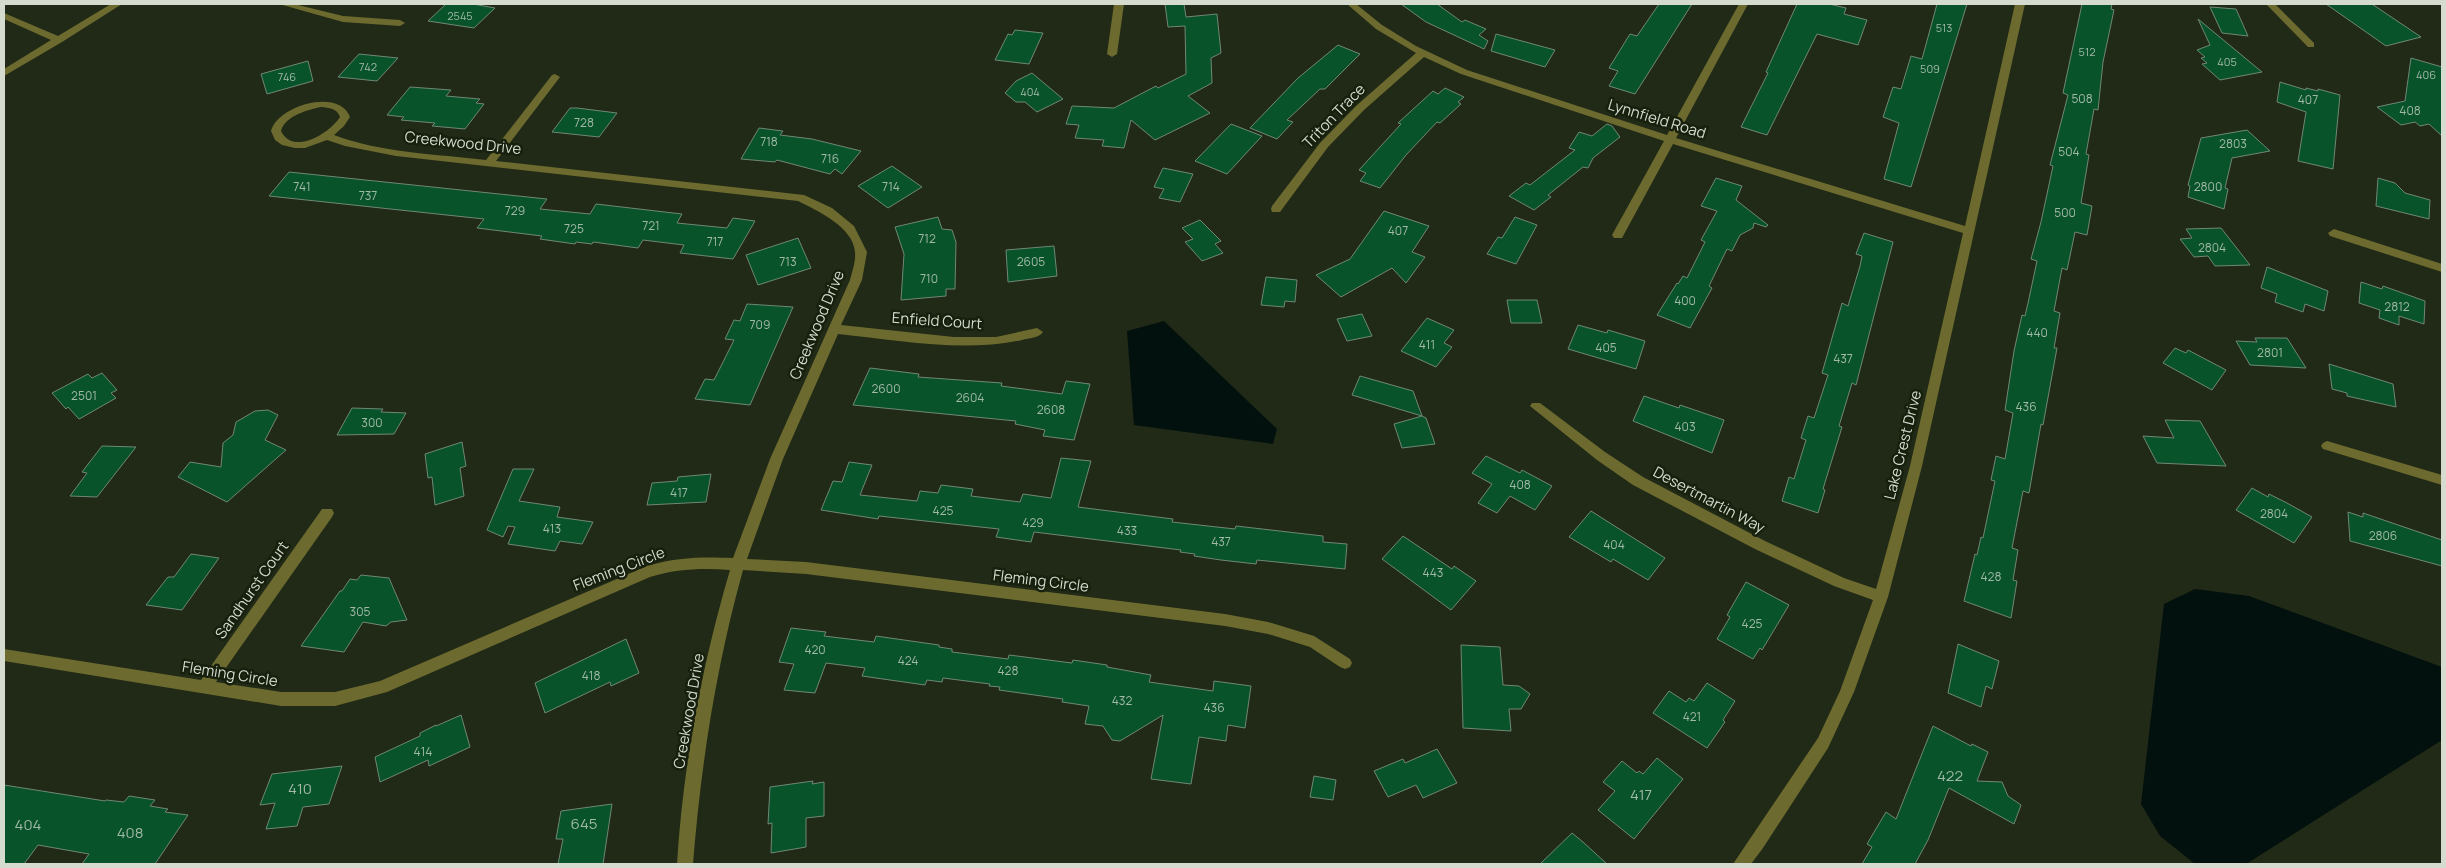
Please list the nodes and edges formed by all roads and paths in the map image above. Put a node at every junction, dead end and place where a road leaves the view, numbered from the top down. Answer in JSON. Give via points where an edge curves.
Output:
{"nodes":[{"id":1,"x":117,"y":4,"type":"edge"},
{"id":2,"x":284,"y":4,"type":"edge"},
{"id":3,"x":1119,"y":4,"type":"edge"},
{"id":4,"x":1351,"y":4,"type":"edge"},
{"id":5,"x":1744,"y":4,"type":"edge"},
{"id":6,"x":2020,"y":4,"type":"edge"},
{"id":7,"x":2270,"y":4,"type":"edge"},
{"id":8,"x":4,"y":16,"type":"edge"},
{"id":9,"x":400,"y":23,"type":"dead end"},
{"id":10,"x":59,"y":40,"type":"junction"},
{"id":11,"x":2311,"y":45,"type":"dead end"},
{"id":12,"x":1422,"y":53,"type":"junction"},
{"id":13,"x":1112,"y":54,"type":"dead end"},
{"id":14,"x":4,"y":73,"type":"edge"},
{"id":15,"x":556,"y":77,"type":"dead end"},
{"id":16,"x":327,"y":136,"type":"junction"},
{"id":17,"x":1668,"y":140,"type":"junction"},
{"id":18,"x":490,"y":162,"type":"junction"},
{"id":19,"x":1276,"y":209,"type":"dead end"},
{"id":20,"x":1970,"y":231,"type":"junction"},
{"id":21,"x":2334,"y":233,"type":"dead end"},
{"id":22,"x":1618,"y":235,"type":"dead end"},
{"id":23,"x":2442,"y":268,"type":"edge"},
{"id":24,"x":834,"y":329,"type":"junction"},
{"id":25,"x":1038,"y":332,"type":"dead end"},
{"id":26,"x":1536,"y":406,"type":"dead end"},
{"id":27,"x":2327,"y":446,"type":"dead end"},
{"id":28,"x":2442,"y":480,"type":"edge"},
{"id":29,"x":327,"y":513,"type":"dead end"},
{"id":30,"x":739,"y":564,"type":"junction"},
{"id":31,"x":1881,"y":597,"type":"junction"},
{"id":32,"x":4,"y":656,"type":"edge"},
{"id":33,"x":1345,"y":663,"type":"dead end"},
{"id":34,"x":204,"y":686,"type":"junction"},
{"id":35,"x":685,"y":864,"type":"edge"},
{"id":36,"x":1741,"y":864,"type":"edge"}],
"edges":[{"from":1,"to":10,"type":"street"},
{"from":2,"to":9,"type":"street","via":[[342,19]]},
{"from":3,"to":13,"type":"street"},
{"from":4,"to":12,"type":"street","name":"Lynnfield Road","via":[[1379,27]]},
{"from":5,"to":17,"type":"street"},
{"from":6,"to":20,"type":"street","name":"Lake Crest Drive"},
{"from":7,"to":11,"type":"street"},
{"from":8,"to":10,"type":"street"},
{"from":10,"to":14,"type":"street"},
{"from":12,"to":17,"type":"street","name":"Lynnfield Road","via":[[1498,84]]},
{"from":12,"to":19,"type":"street","name":"Triton Trace","via":[[1324,145]]},
{"from":15,"to":18,"type":"street"},
{"from":16,"to":16,"type":"street","via":[[305,144],[286,142],[276,134],[277,127],[289,114],[299,109],[331,104],[339,107],[345,117]]},
{"from":16,"to":18,"type":"street","name":"Creekwood Drive","via":[[396,153]]},
{"from":17,"to":20,"type":"street","name":"Lynnfield Road"},
{"from":17,"to":22,"type":"street"},
{"from":18,"to":24,"type":"street","name":"Creekwood Drive","via":[[800,198],[828,211],[850,229],[861,252],[856,280]]},
{"from":20,"to":31,"type":"street","name":"Lake Crest Drive","via":[[1916,466]]},
{"from":21,"to":23,"type":"street"},
{"from":24,"to":25,"type":"street","name":"Enfield Court","via":[[954,341],[996,341]]},
{"from":24,"to":30,"type":"street","name":"Creekwood Drive","via":[[769,477]]},
{"from":26,"to":31,"type":"street","name":"Desertmartin Way","via":[[1638,480],[1760,545],[1839,582]]},
{"from":27,"to":28,"type":"street"},
{"from":29,"to":34,"type":"street","name":"Sandhurst Court"},
{"from":30,"to":33,"type":"street","name":"Fleming Circle","via":[[806,568],[1225,620],[1268,628],[1314,642]]},
{"from":30,"to":34,"type":"street","name":"Fleming Circle","via":[[695,562],[647,572],[382,687],[335,699],[281,699]]},
{"from":30,"to":35,"type":"street","name":"Creekwood Drive","via":[[723,619],[703,713]]},
{"from":31,"to":36,"type":"street","name":"Lake Crest Drive","via":[[1847,692],[1822,743],[1758,844]]},
{"from":32,"to":34,"type":"street","name":"Fleming Circle"}]}
